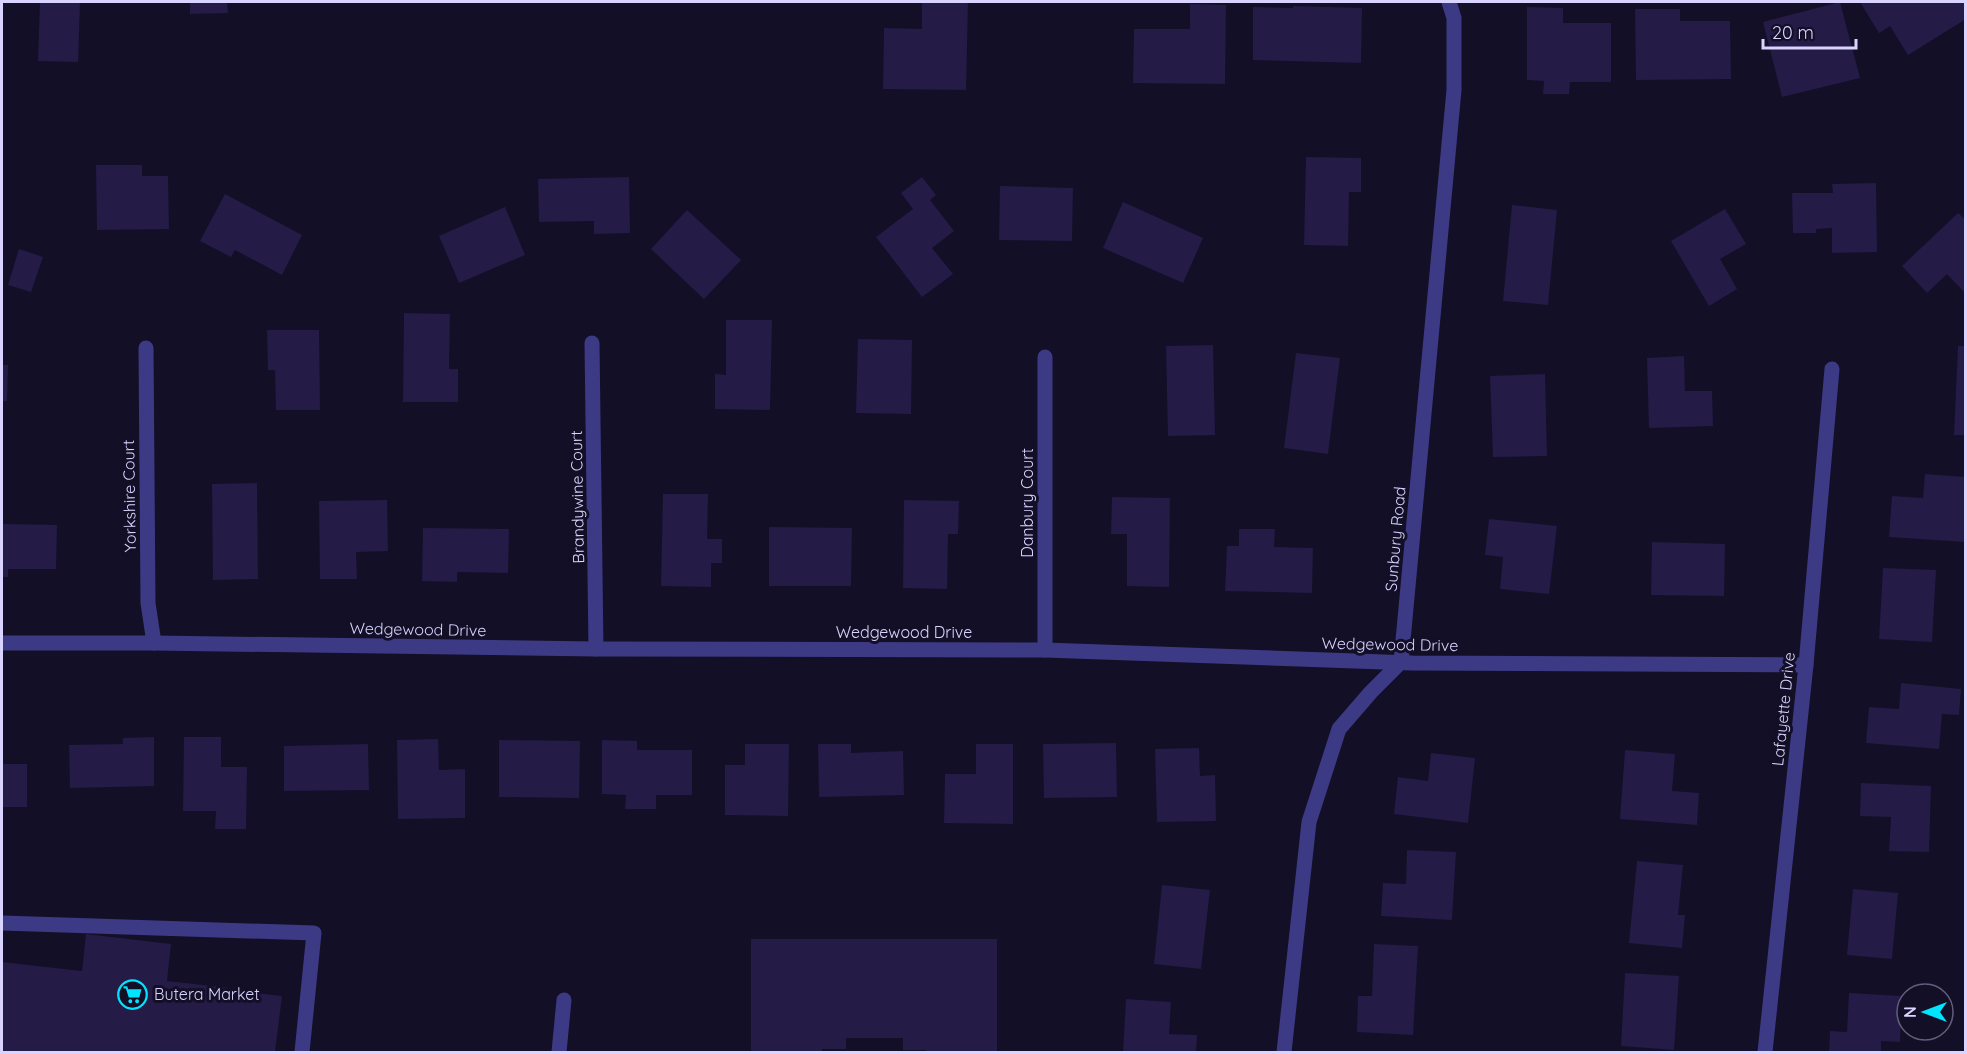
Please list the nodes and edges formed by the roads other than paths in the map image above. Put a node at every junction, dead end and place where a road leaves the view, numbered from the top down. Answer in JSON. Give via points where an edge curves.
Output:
{"nodes":[{"id":1,"x":1449,"y":2,"type":"edge"},
{"id":2,"x":592,"y":343,"type":"dead end"},
{"id":3,"x":146,"y":348,"type":"dead end"},
{"id":4,"x":1045,"y":357,"type":"dead end"},
{"id":5,"x":1832,"y":369,"type":"dead end"},
{"id":6,"x":154,"y":643,"type":"junction"},
{"id":7,"x":2,"y":644,"type":"edge"},
{"id":8,"x":596,"y":649,"type":"junction"},
{"id":9,"x":1045,"y":650,"type":"junction"},
{"id":10,"x":1401,"y":662,"type":"junction"},
{"id":11,"x":1806,"y":665,"type":"junction"},
{"id":12,"x":2,"y":923,"type":"edge"},
{"id":13,"x":564,"y":1000,"type":"dead end"},
{"id":14,"x":302,"y":1053,"type":"edge"},
{"id":15,"x":559,"y":1053,"type":"edge"},
{"id":16,"x":1284,"y":1053,"type":"edge"},
{"id":17,"x":1765,"y":1053,"type":"edge"}],
"edges":[{"from":1,"to":10,"type":"street","name":"Sunbury Road","via":[[1454,18],[1453,100]]},
{"from":2,"to":8,"type":"street","name":"Brandywine Court"},
{"from":3,"to":6,"type":"street","name":"Yorkshire Court","via":[[148,603]]},
{"from":4,"to":9,"type":"street","name":"Danbury Court"},
{"from":5,"to":11,"type":"street","name":"Lafayette Drive"},
{"from":6,"to":7,"type":"street","name":"Wedgewood Drive"},
{"from":6,"to":8,"type":"street","name":"Wedgewood Drive"},
{"from":8,"to":9,"type":"street","name":"Wedgewood Drive"},
{"from":9,"to":10,"type":"street","name":"Wedgewood Drive"},
{"from":10,"to":11,"type":"street","name":"Wedgewood Drive"},
{"from":10,"to":16,"type":"street","via":[[1340,729],[1309,822]]},
{"from":11,"to":17,"type":"street","name":"Lafayette Drive"},
{"from":12,"to":14,"type":"street","via":[[314,933]]},
{"from":13,"to":15,"type":"street"}]}
